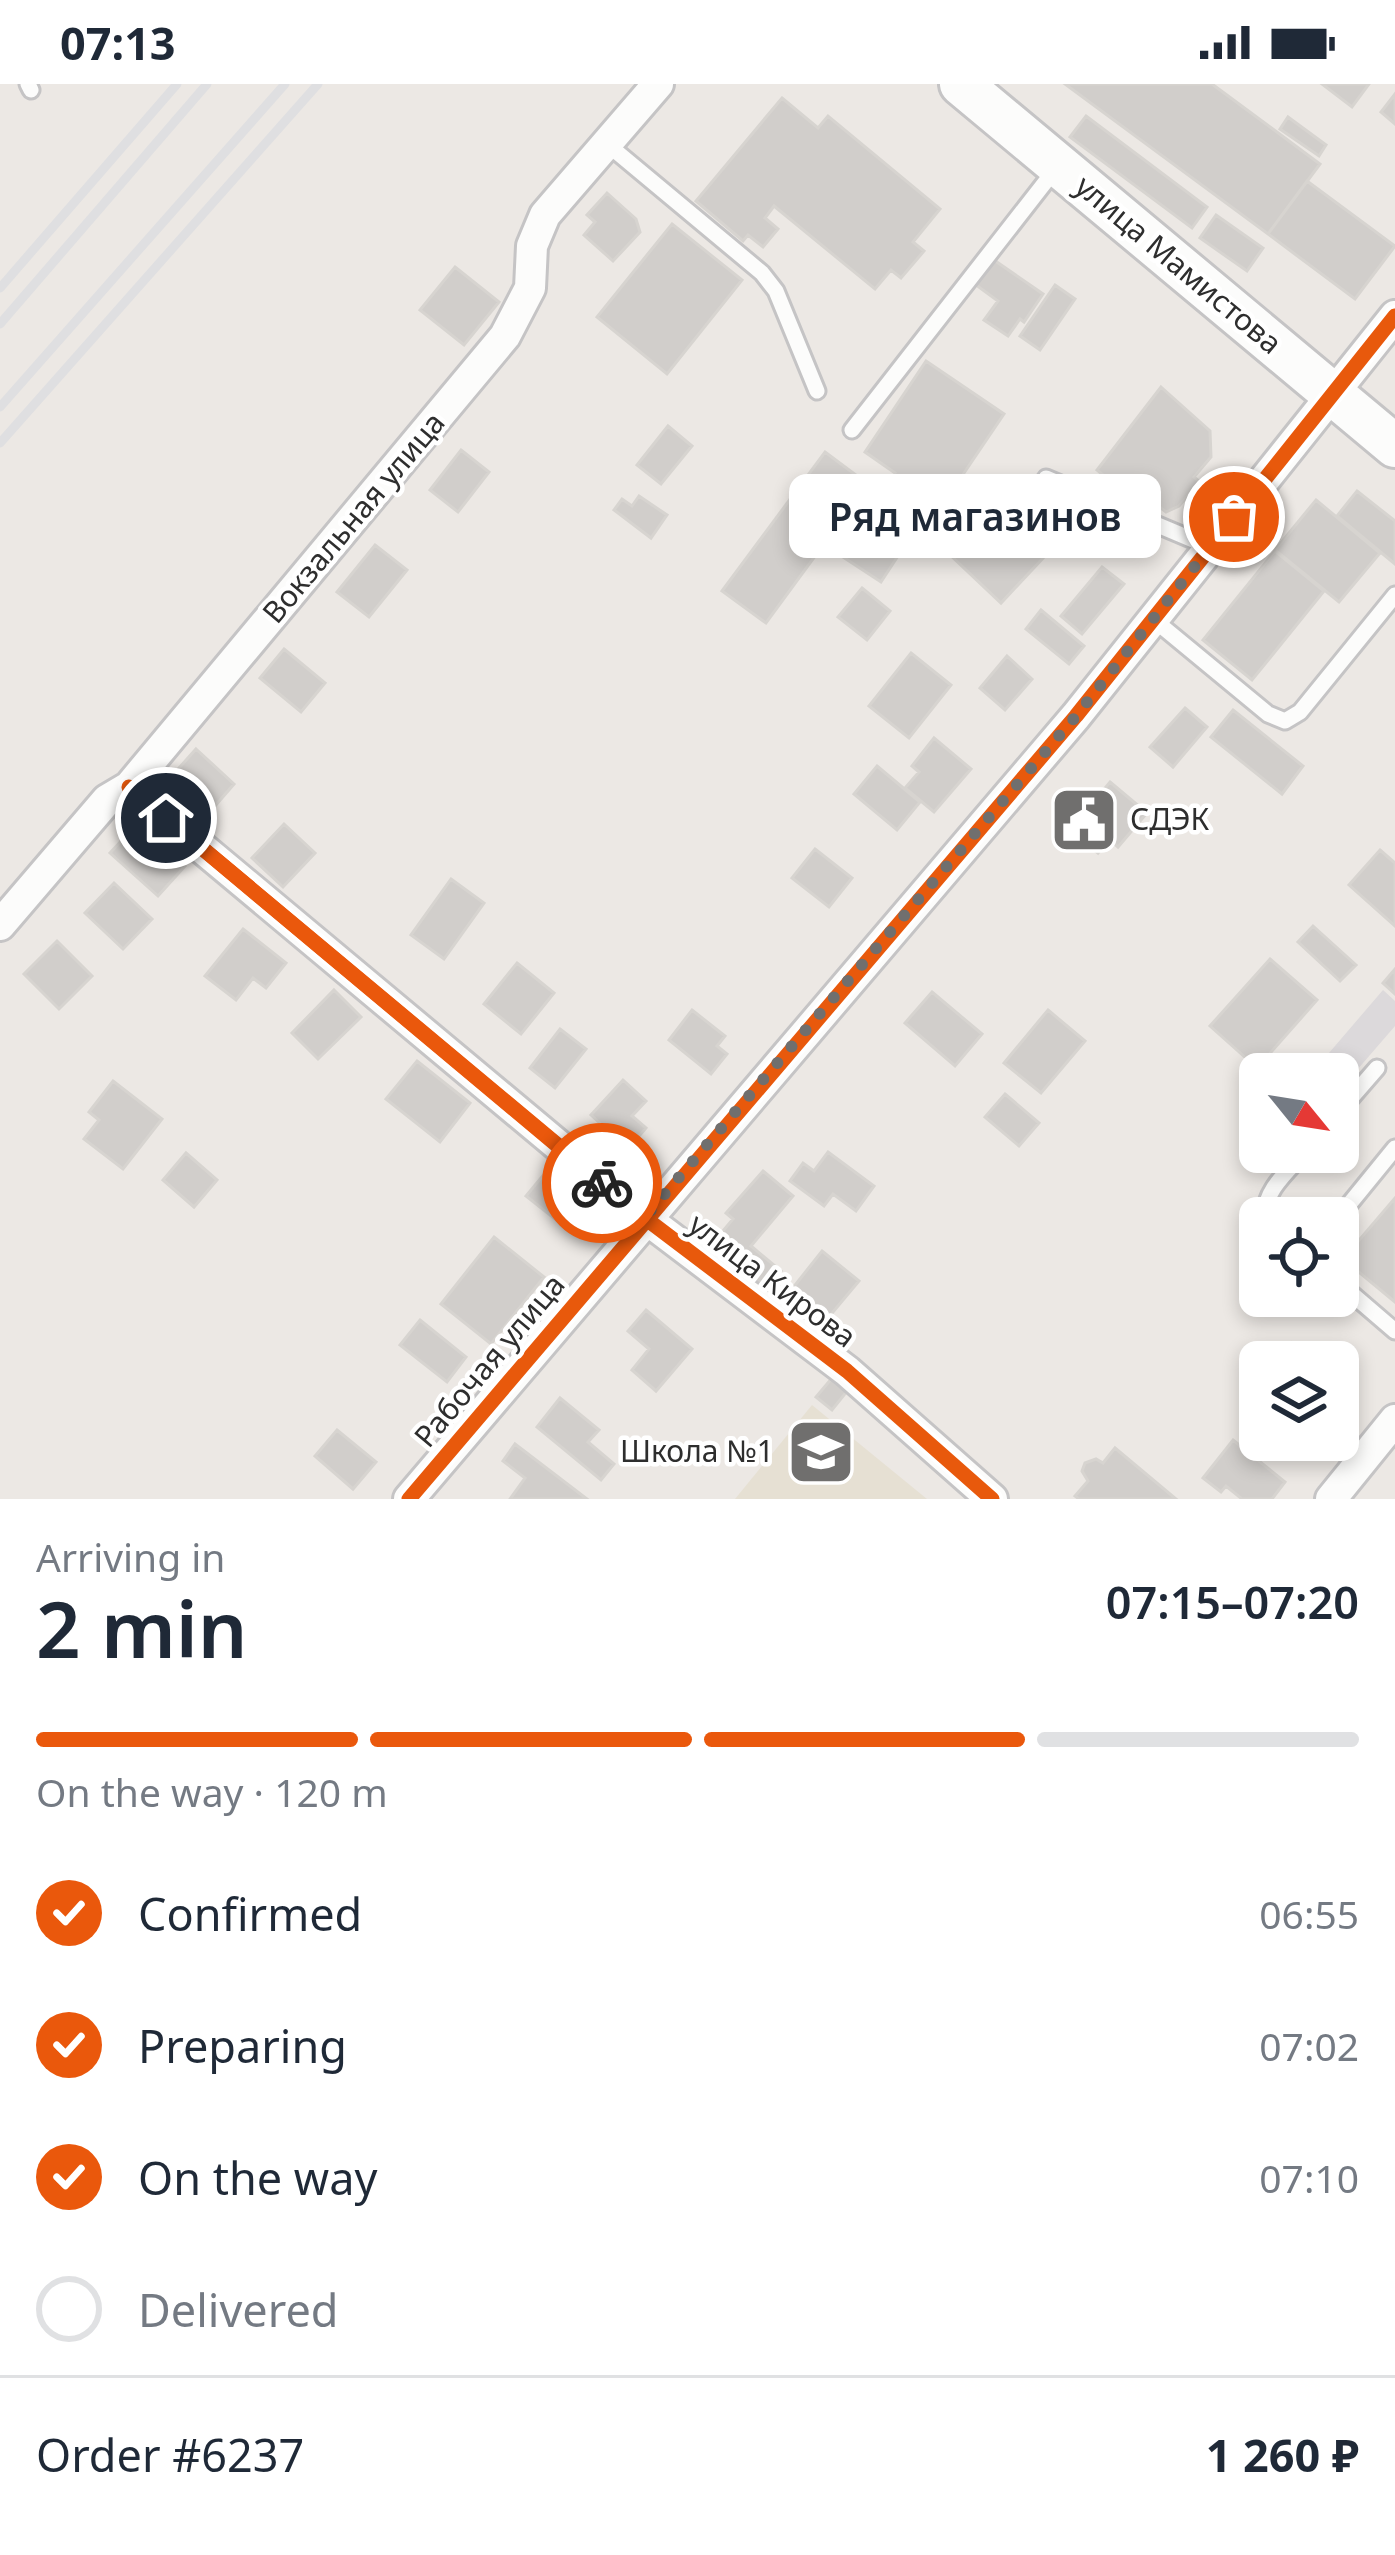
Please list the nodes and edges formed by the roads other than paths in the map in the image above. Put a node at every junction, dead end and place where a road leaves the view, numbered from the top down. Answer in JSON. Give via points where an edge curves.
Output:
{"nodes":[{"id":1,"x":658,"y":84,"type":"edge"},
{"id":2,"x":961,"y":84,"type":"edge"},
{"id":3,"x":606,"y":143,"type":"junction"},
{"id":4,"x":1059,"y":165,"type":"junction"},
{"id":5,"x":1395,"y":316,"type":"edge"},
{"id":6,"x":817,"y":391,"type":"dead end"},
{"id":7,"x":1332,"y":394,"type":"junction"},
{"id":8,"x":852,"y":430,"type":"dead end"},
{"id":9,"x":1395,"y":446,"type":"edge"},
{"id":10,"x":1046,"y":478,"type":"dead end"},
{"id":11,"x":1210,"y":548,"type":"junction"},
{"id":12,"x":1395,"y":596,"type":"edge"},
{"id":13,"x":1153,"y":619,"type":"junction"},
{"id":14,"x":129,"y":788,"type":"junction"},
{"id":15,"x":0,"y":925,"type":"edge"},
{"id":16,"x":1377,"y":1068,"type":"dead end"},
{"id":17,"x":1359,"y":1089,"type":"edge"},
{"id":18,"x":1395,"y":1148,"type":"edge"},
{"id":19,"x":1287,"y":1173,"type":"edge"},
{"id":20,"x":1269,"y":1197,"type":"edge"},
{"id":21,"x":1355,"y":1197,"type":"edge"},
{"id":22,"x":644,"y":1218,"type":"junction"},
{"id":23,"x":1359,"y":1300,"type":"edge"},
{"id":24,"x":1395,"y":1331,"type":"edge"},
{"id":25,"x":1395,"y":1420,"type":"edge"},
{"id":26,"x":410,"y":1499,"type":"edge"},
{"id":27,"x":992,"y":1499,"type":"edge"},
{"id":28,"x":1331,"y":1499,"type":"edge"}],
"edges":[{"from":1,"to":3,"type":"street","name":"Вокзальная улица"},
{"from":2,"to":4,"type":"street","name":"улица Мамистова"},
{"from":3,"to":6,"type":"lane","via":[[762,273]]},
{"from":3,"to":14,"type":"street","name":"Вокзальная улица","via":[[544,215],[530,288],[506,336]]},
{"from":4,"to":7,"type":"street","name":"улица Мамистова"},
{"from":4,"to":8,"type":"lane"},
{"from":5,"to":7,"type":"street","name":"Рабочая улица"},
{"from":7,"to":9,"type":"street","name":"улица Мамистова"},
{"from":7,"to":11,"type":"street","name":"Рабочая улица"},
{"from":10,"to":11,"type":"lane"},
{"from":11,"to":13,"type":"street","name":"Рабочая улица"},
{"from":12,"to":13,"type":"lane","via":[[1285,721]]},
{"from":13,"to":22,"type":"street","name":"Рабочая улица"},
{"from":14,"to":15,"type":"street","name":"Вокзальная улица","via":[[107,800]]},
{"from":14,"to":22,"type":"street","name":"улица Кирова"},
{"from":16,"to":17,"type":"lane"},
{"from":18,"to":21,"type":"lane"},
{"from":19,"to":20,"type":"lane"},
{"from":22,"to":26,"type":"street","name":"Рабочая улица"},
{"from":22,"to":27,"type":"street","name":"улица Кирова","via":[[847,1371]]},
{"from":23,"to":24,"type":"lane"},
{"from":25,"to":28,"type":"street"}]}
